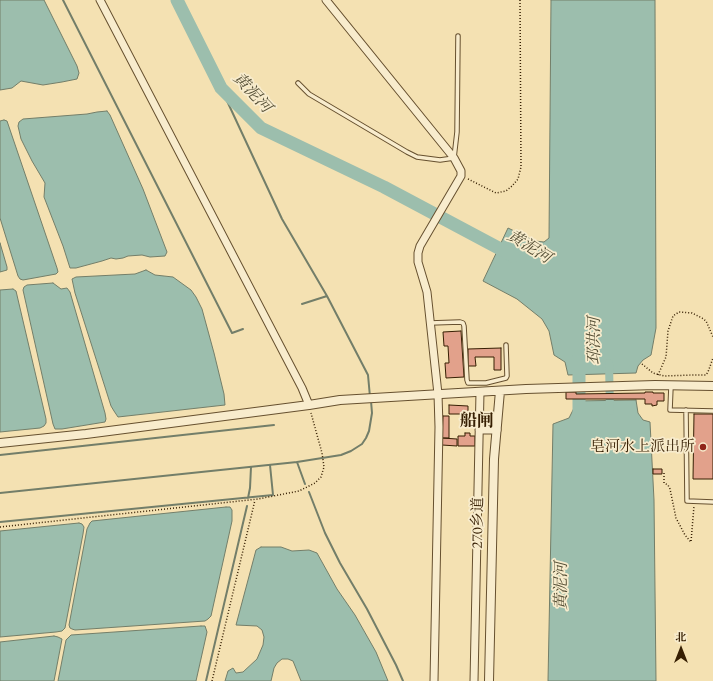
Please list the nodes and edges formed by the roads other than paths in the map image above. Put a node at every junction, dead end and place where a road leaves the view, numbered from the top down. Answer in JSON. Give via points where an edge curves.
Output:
{"nodes":[{"id":1,"x":100,"y":0,"type":"edge"},
{"id":2,"x":326,"y":0,"type":"edge"},
{"id":3,"x":458,"y":36,"type":"dead end"},
{"id":4,"x":298,"y":83,"type":"dead end"},
{"id":5,"x":454,"y":158,"type":"junction"},
{"id":6,"x":430,"y":323,"type":"junction"},
{"id":7,"x":506,"y":344,"type":"dead end"},
{"id":8,"x":670,"y":385,"type":"junction"},
{"id":9,"x":713,"y":386,"type":"edge"},
{"id":10,"x":500,"y":391,"type":"junction"},
{"id":11,"x":480,"y":392,"type":"junction"},
{"id":12,"x":438,"y":394,"type":"junction"},
{"id":13,"x":309,"y":405,"type":"junction"},
{"id":14,"x":686,"y":410,"type":"junction"},
{"id":15,"x":713,"y":411,"type":"edge"},
{"id":16,"x":479,"y":430,"type":"junction"},
{"id":17,"x":497,"y":430,"type":"junction"},
{"id":18,"x":0,"y":443,"type":"edge"},
{"id":19,"x":713,"y":502,"type":"edge"},
{"id":20,"x":434,"y":681,"type":"edge"},
{"id":21,"x":474,"y":681,"type":"edge"},
{"id":22,"x":489,"y":681,"type":"edge"}],
"edges":[{"from":1,"to":13,"type":"street"},
{"from":2,"to":5,"type":"street"},
{"from":3,"to":5,"type":"lane","via":[[457,132]]},
{"from":4,"to":5,"type":"lane","via":[[309,94],[407,152],[418,157],[440,160]]},
{"from":5,"to":6,"type":"street","via":[[460,167],[461,176],[418,253],[418,262],[427,292]]},
{"from":6,"to":7,"type":"lane","via":[[463,323],[468,383],[486,383],[506,378]]},
{"from":6,"to":12,"type":"street"},
{"from":8,"to":9,"type":"street"},
{"from":8,"to":10,"type":"street"},
{"from":8,"to":14,"type":"lane","via":[[670,410]]},
{"from":10,"to":11,"type":"street"},
{"from":10,"to":17,"type":"street","name":"270乡道"},
{"from":11,"to":12,"type":"street"},
{"from":11,"to":16,"type":"street"},
{"from":12,"to":13,"type":"street","via":[[340,400]]},
{"from":12,"to":20,"type":"street"},
{"from":13,"to":18,"type":"street"},
{"from":14,"to":15,"type":"lane"},
{"from":14,"to":19,"type":"lane","via":[[688,501]]},
{"from":16,"to":17,"type":"street"},
{"from":16,"to":21,"type":"street"},
{"from":17,"to":22,"type":"street","name":"270乡道","via":[[494,459]]}]}
